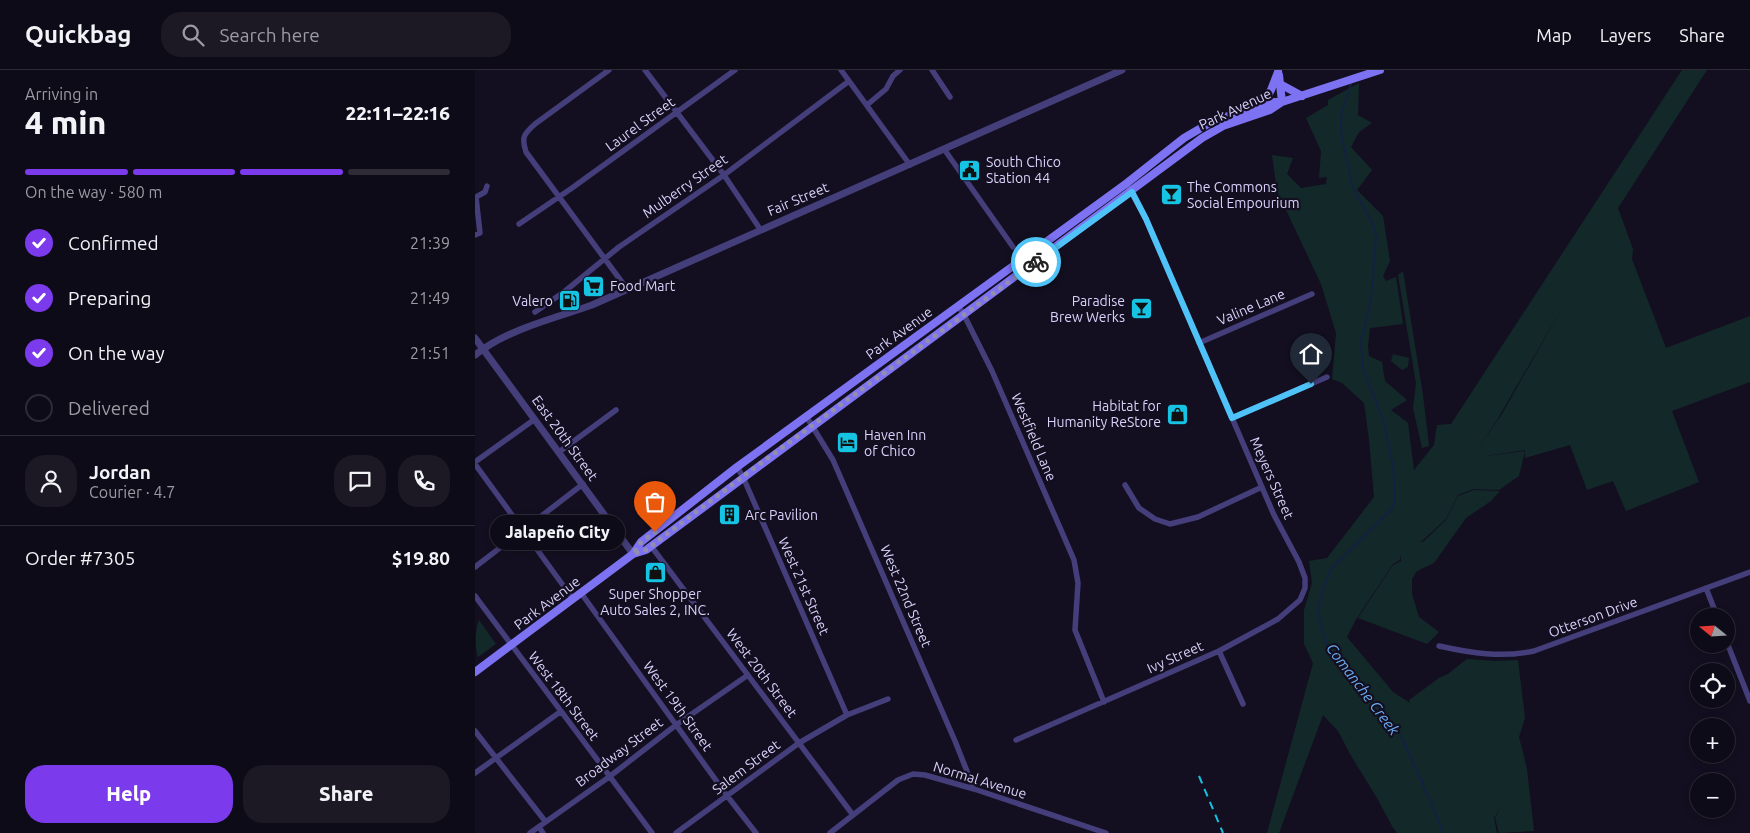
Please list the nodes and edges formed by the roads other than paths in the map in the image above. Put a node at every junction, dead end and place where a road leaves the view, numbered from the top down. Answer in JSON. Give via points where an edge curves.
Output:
{"nodes":[{"id":1,"x":609,"y":70,"type":"edge"},
{"id":2,"x":645,"y":70,"type":"edge"},
{"id":3,"x":735,"y":70,"type":"edge"},
{"id":4,"x":841,"y":70,"type":"edge"},
{"id":5,"x":900,"y":70,"type":"edge"},
{"id":6,"x":932,"y":70,"type":"edge"},
{"id":7,"x":1121,"y":70,"type":"edge"},
{"id":8,"x":1380,"y":70,"type":"edge"},
{"id":9,"x":1278,"y":71,"type":"edge"},
{"id":10,"x":849,"y":81,"type":"junction"},
{"id":11,"x":1280,"y":84,"type":"junction"},
{"id":12,"x":1302,"y":96,"type":"junction"},
{"id":13,"x":950,"y":97,"type":"dead end"},
{"id":14,"x":1282,"y":102,"type":"junction"},
{"id":15,"x":1263,"y":104,"type":"junction"},
{"id":16,"x":867,"y":105,"type":"junction"},
{"id":17,"x":678,"y":112,"type":"junction"},
{"id":18,"x":944,"y":149,"type":"junction"},
{"id":19,"x":910,"y":165,"type":"junction"},
{"id":20,"x":724,"y":175,"type":"junction"},
{"id":21,"x":1127,"y":183,"type":"junction"},
{"id":22,"x":487,"y":186,"type":"dead end"},
{"id":23,"x":1132,"y":192,"type":"junction"},
{"id":24,"x":560,"y":196,"type":"junction"},
{"id":25,"x":476,"y":197,"type":"edge"},
{"id":26,"x":519,"y":224,"type":"dead end"},
{"id":27,"x":760,"y":229,"type":"junction"},
{"id":28,"x":475,"y":235,"type":"edge"},
{"id":29,"x":1013,"y":247,"type":"dead end"},
{"id":30,"x":605,"y":258,"type":"junction"},
{"id":31,"x":627,"y":290,"type":"junction"},
{"id":32,"x":1312,"y":294,"type":"dead end"},
{"id":33,"x":958,"y":306,"type":"junction"},
{"id":34,"x":535,"y":312,"type":"dead end"},
{"id":35,"x":964,"y":315,"type":"junction"},
{"id":36,"x":475,"y":338,"type":"edge"},
{"id":37,"x":1199,"y":342,"type":"junction"},
{"id":38,"x":483,"y":348,"type":"junction"},
{"id":39,"x":475,"y":355,"type":"edge"},
{"id":40,"x":1327,"y":377,"type":"dead end"},
{"id":41,"x":616,"y":410,"type":"dead end"},
{"id":42,"x":806,"y":416,"type":"junction"},
{"id":43,"x":1232,"y":418,"type":"junction"},
{"id":44,"x":535,"y":419,"type":"junction"},
{"id":45,"x":813,"y":425,"type":"junction"},
{"id":46,"x":559,"y":452,"type":"junction"},
{"id":47,"x":475,"y":463,"type":"edge"},
{"id":48,"x":737,"y":467,"type":"junction"},
{"id":49,"x":743,"y":477,"type":"junction"},
{"id":50,"x":583,"y":484,"type":"junction"},
{"id":51,"x":1125,"y":485,"type":"dead end"},
{"id":52,"x":1262,"y":487,"type":"junction"},
{"id":53,"x":523,"y":530,"type":"junction"},
{"id":54,"x":651,"y":546,"type":"junction"},
{"id":55,"x":633,"y":554,"type":"junction"},
{"id":56,"x":1299,"y":562,"type":"joint"},
{"id":57,"x":475,"y":567,"type":"edge"},
{"id":58,"x":1750,"y":572,"type":"edge"},
{"id":59,"x":1706,"y":588,"type":"junction"},
{"id":60,"x":581,"y":593,"type":"junction"},
{"id":61,"x":475,"y":596,"type":"edge"},
{"id":62,"x":573,"y":599,"type":"junction"},
{"id":63,"x":1714,"y":608,"type":"edge"},
{"id":64,"x":511,"y":646,"type":"junction"},
{"id":65,"x":1439,"y":646,"type":"dead end"},
{"id":66,"x":1219,"y":651,"type":"junction"},
{"id":67,"x":1731,"y":653,"type":"edge"},
{"id":68,"x":475,"y":672,"type":"edge"},
{"id":69,"x":748,"y":675,"type":"junction"},
{"id":70,"x":888,"y":699,"type":"dead end"},
{"id":71,"x":1750,"y":701,"type":"edge"},
{"id":72,"x":1104,"y":702,"type":"junction"},
{"id":73,"x":1243,"y":704,"type":"dead end"},
{"id":74,"x":560,"y":712,"type":"junction"},
{"id":75,"x":847,"y":715,"type":"junction"},
{"id":76,"x":676,"y":725,"type":"junction"},
{"id":77,"x":475,"y":731,"type":"edge"},
{"id":78,"x":1016,"y":740,"type":"dead end"},
{"id":79,"x":799,"y":743,"type":"junction"},
{"id":80,"x":496,"y":757,"type":"junction"},
{"id":81,"x":475,"y":773,"type":"edge"},
{"id":82,"x":609,"y":777,"type":"junction"},
{"id":83,"x":973,"y":789,"type":"junction"},
{"id":84,"x":728,"y":797,"type":"junction"},
{"id":85,"x":853,"y":815,"type":"junction"},
{"id":86,"x":545,"y":821,"type":"junction"},
{"id":87,"x":539,"y":827,"type":"junction"},
{"id":88,"x":530,"y":833,"type":"edge"},
{"id":89,"x":543,"y":833,"type":"edge"},
{"id":90,"x":651,"y":833,"type":"edge"},
{"id":91,"x":676,"y":833,"type":"edge"},
{"id":92,"x":756,"y":833,"type":"edge"},
{"id":93,"x":829,"y":833,"type":"edge"},
{"id":94,"x":1106,"y":833,"type":"edge"}],
"edges":[{"from":1,"to":24,"type":"street","via":[[526,132],[523,142],[526,152]]},
{"from":2,"to":17,"type":"street"},
{"from":3,"to":17,"type":"street","name":"Laurel Street"},
{"from":4,"to":10,"type":"street"},
{"from":5,"to":16,"type":"street"},
{"from":6,"to":13,"type":"street"},
{"from":7,"to":18,"type":"street","name":"Fair Street"},
{"from":8,"to":12,"type":"main road"},
{"from":9,"to":11,"type":"main road"},
{"from":9,"to":15,"type":"main road"},
{"from":10,"to":16,"type":"street"},
{"from":10,"to":20,"type":"street","name":"Mulberry Street"},
{"from":11,"to":12,"type":"main road"},
{"from":11,"to":14,"type":"main road"},
{"from":12,"to":14,"type":"main road"},
{"from":14,"to":15,"type":"main road","name":"Park Avenue"},
{"from":14,"to":23,"type":"main road","name":"Park Avenue","via":[[1202,138]]},
{"from":15,"to":21,"type":"main road","name":"Park Avenue","via":[[1202,126]]},
{"from":16,"to":19,"type":"street"},
{"from":17,"to":20,"type":"street"},
{"from":17,"to":24,"type":"street","name":"Laurel Street"},
{"from":18,"to":19,"type":"street","name":"Fair Street"},
{"from":18,"to":29,"type":"street"},
{"from":19,"to":27,"type":"street","name":"Fair Street"},
{"from":20,"to":27,"type":"street"},
{"from":20,"to":30,"type":"street","name":"Mulberry Street"},
{"from":21,"to":23,"type":"street","name":"Meyers Street"},
{"from":21,"to":33,"type":"main road","name":"Park Avenue"},
{"from":22,"to":25,"type":"street","via":[[485,192]]},
{"from":23,"to":35,"type":"main road","name":"Park Avenue"},
{"from":23,"to":37,"type":"street","name":"Meyers Street"},
{"from":24,"to":26,"type":"street","name":"Laurel Street"},
{"from":24,"to":30,"type":"street"},
{"from":25,"to":28,"type":"street","via":[[480,233]]},
{"from":27,"to":31,"type":"street","name":"Fair Street"},
{"from":30,"to":31,"type":"street"},
{"from":30,"to":34,"type":"street","name":"Mulberry Street"},
{"from":31,"to":38,"type":"street","name":"Fair Street","via":[[529,326]]},
{"from":32,"to":37,"type":"street","name":"Valine Lane"},
{"from":33,"to":35,"type":"street","name":"Westfield Lane"},
{"from":33,"to":42,"type":"main road","name":"Park Avenue"},
{"from":35,"to":45,"type":"main road","name":"Park Avenue"},
{"from":35,"to":72,"type":"street","name":"Westfield Lane","via":[[992,371],[1074,560],[1078,583],[1075,630]]},
{"from":36,"to":38,"type":"street","name":"East 20th Street"},
{"from":37,"to":43,"type":"street","name":"Meyers Street"},
{"from":38,"to":39,"type":"street"},
{"from":38,"to":44,"type":"street","name":"East 20th Street"},
{"from":40,"to":43,"type":"street"},
{"from":41,"to":46,"type":"street"},
{"from":42,"to":45,"type":"street","name":"West 22nd Street"},
{"from":42,"to":48,"type":"main road","name":"Park Avenue"},
{"from":43,"to":52,"type":"street","name":"Meyers Street"},
{"from":44,"to":46,"type":"street","name":"East 20th Street"},
{"from":44,"to":47,"type":"street"},
{"from":45,"to":49,"type":"main road","name":"Park Avenue"},
{"from":45,"to":83,"type":"street","name":"West 22nd Street","via":[[843,482]]},
{"from":46,"to":50,"type":"street","name":"East 20th Street"},
{"from":47,"to":53,"type":"street"},
{"from":48,"to":49,"type":"street","name":"West 21st Street"},
{"from":48,"to":55,"type":"main road","name":"Park Avenue","via":[[641,542]]},
{"from":49,"to":54,"type":"main road","name":"Park Avenue"},
{"from":49,"to":75,"type":"street","name":"West 21st Street"},
{"from":50,"to":53,"type":"street"},
{"from":50,"to":55,"type":"street","name":"East 20th Street"},
{"from":51,"to":52,"type":"street","via":[[1139,508],[1170,524],[1198,518]]},
{"from":52,"to":56,"type":"street","name":"Meyers Street"},
{"from":53,"to":57,"type":"street"},
{"from":53,"to":62,"type":"street"},
{"from":54,"to":55,"type":"main road","name":"Park Avenue"},
{"from":54,"to":69,"type":"street","name":"West 20th Street"},
{"from":55,"to":60,"type":"main road","name":"Park Avenue"},
{"from":56,"to":66,"type":"street","name":"Ivy Street","via":[[1305,578],[1300,600],[1279,620]]},
{"from":58,"to":59,"type":"street","name":"Otterson Drive"},
{"from":59,"to":63,"type":"street"},
{"from":59,"to":65,"type":"street","name":"Otterson Drive","via":[[1534,651],[1493,655]]},
{"from":60,"to":62,"type":"main road","name":"Park Avenue"},
{"from":60,"to":76,"type":"street","name":"West 19th Street"},
{"from":61,"to":64,"type":"street","name":"West 18th Street"},
{"from":62,"to":64,"type":"main road","name":"Park Avenue"},
{"from":64,"to":68,"type":"main road","name":"Park Avenue"},
{"from":64,"to":74,"type":"street","name":"West 18th Street"},
{"from":66,"to":72,"type":"street","name":"Ivy Street"},
{"from":66,"to":73,"type":"street"},
{"from":67,"to":71,"type":"street"},
{"from":69,"to":76,"type":"street","name":"Broadway Street"},
{"from":69,"to":79,"type":"street","name":"West 20th Street"},
{"from":70,"to":75,"type":"street","name":"Salem Street"},
{"from":72,"to":78,"type":"street","name":"Ivy Street"},
{"from":74,"to":80,"type":"street"},
{"from":74,"to":82,"type":"street","name":"West 18th Street"},
{"from":75,"to":79,"type":"street","name":"Salem Street"},
{"from":76,"to":82,"type":"street","name":"Broadway Street"},
{"from":76,"to":84,"type":"street","name":"West 19th Street"},
{"from":77,"to":80,"type":"street"},
{"from":79,"to":84,"type":"street","name":"Salem Street"},
{"from":79,"to":85,"type":"street","name":"West 20th Street"},
{"from":80,"to":81,"type":"street"},
{"from":80,"to":86,"type":"street"},
{"from":82,"to":86,"type":"street","name":"Broadway Street"},
{"from":82,"to":90,"type":"street","name":"West 18th Street"},
{"from":83,"to":85,"type":"street","name":"Normal Avenue","via":[[913,774],[898,780]]},
{"from":83,"to":94,"type":"street","name":"Normal Avenue"},
{"from":84,"to":91,"type":"street","name":"Salem Street"},
{"from":84,"to":92,"type":"street","name":"West 19th Street"},
{"from":85,"to":93,"type":"street","name":"Normal Avenue"},
{"from":86,"to":87,"type":"street","name":"Broadway Street"},
{"from":87,"to":88,"type":"street","name":"Broadway Street"},
{"from":87,"to":89,"type":"street"}]}
